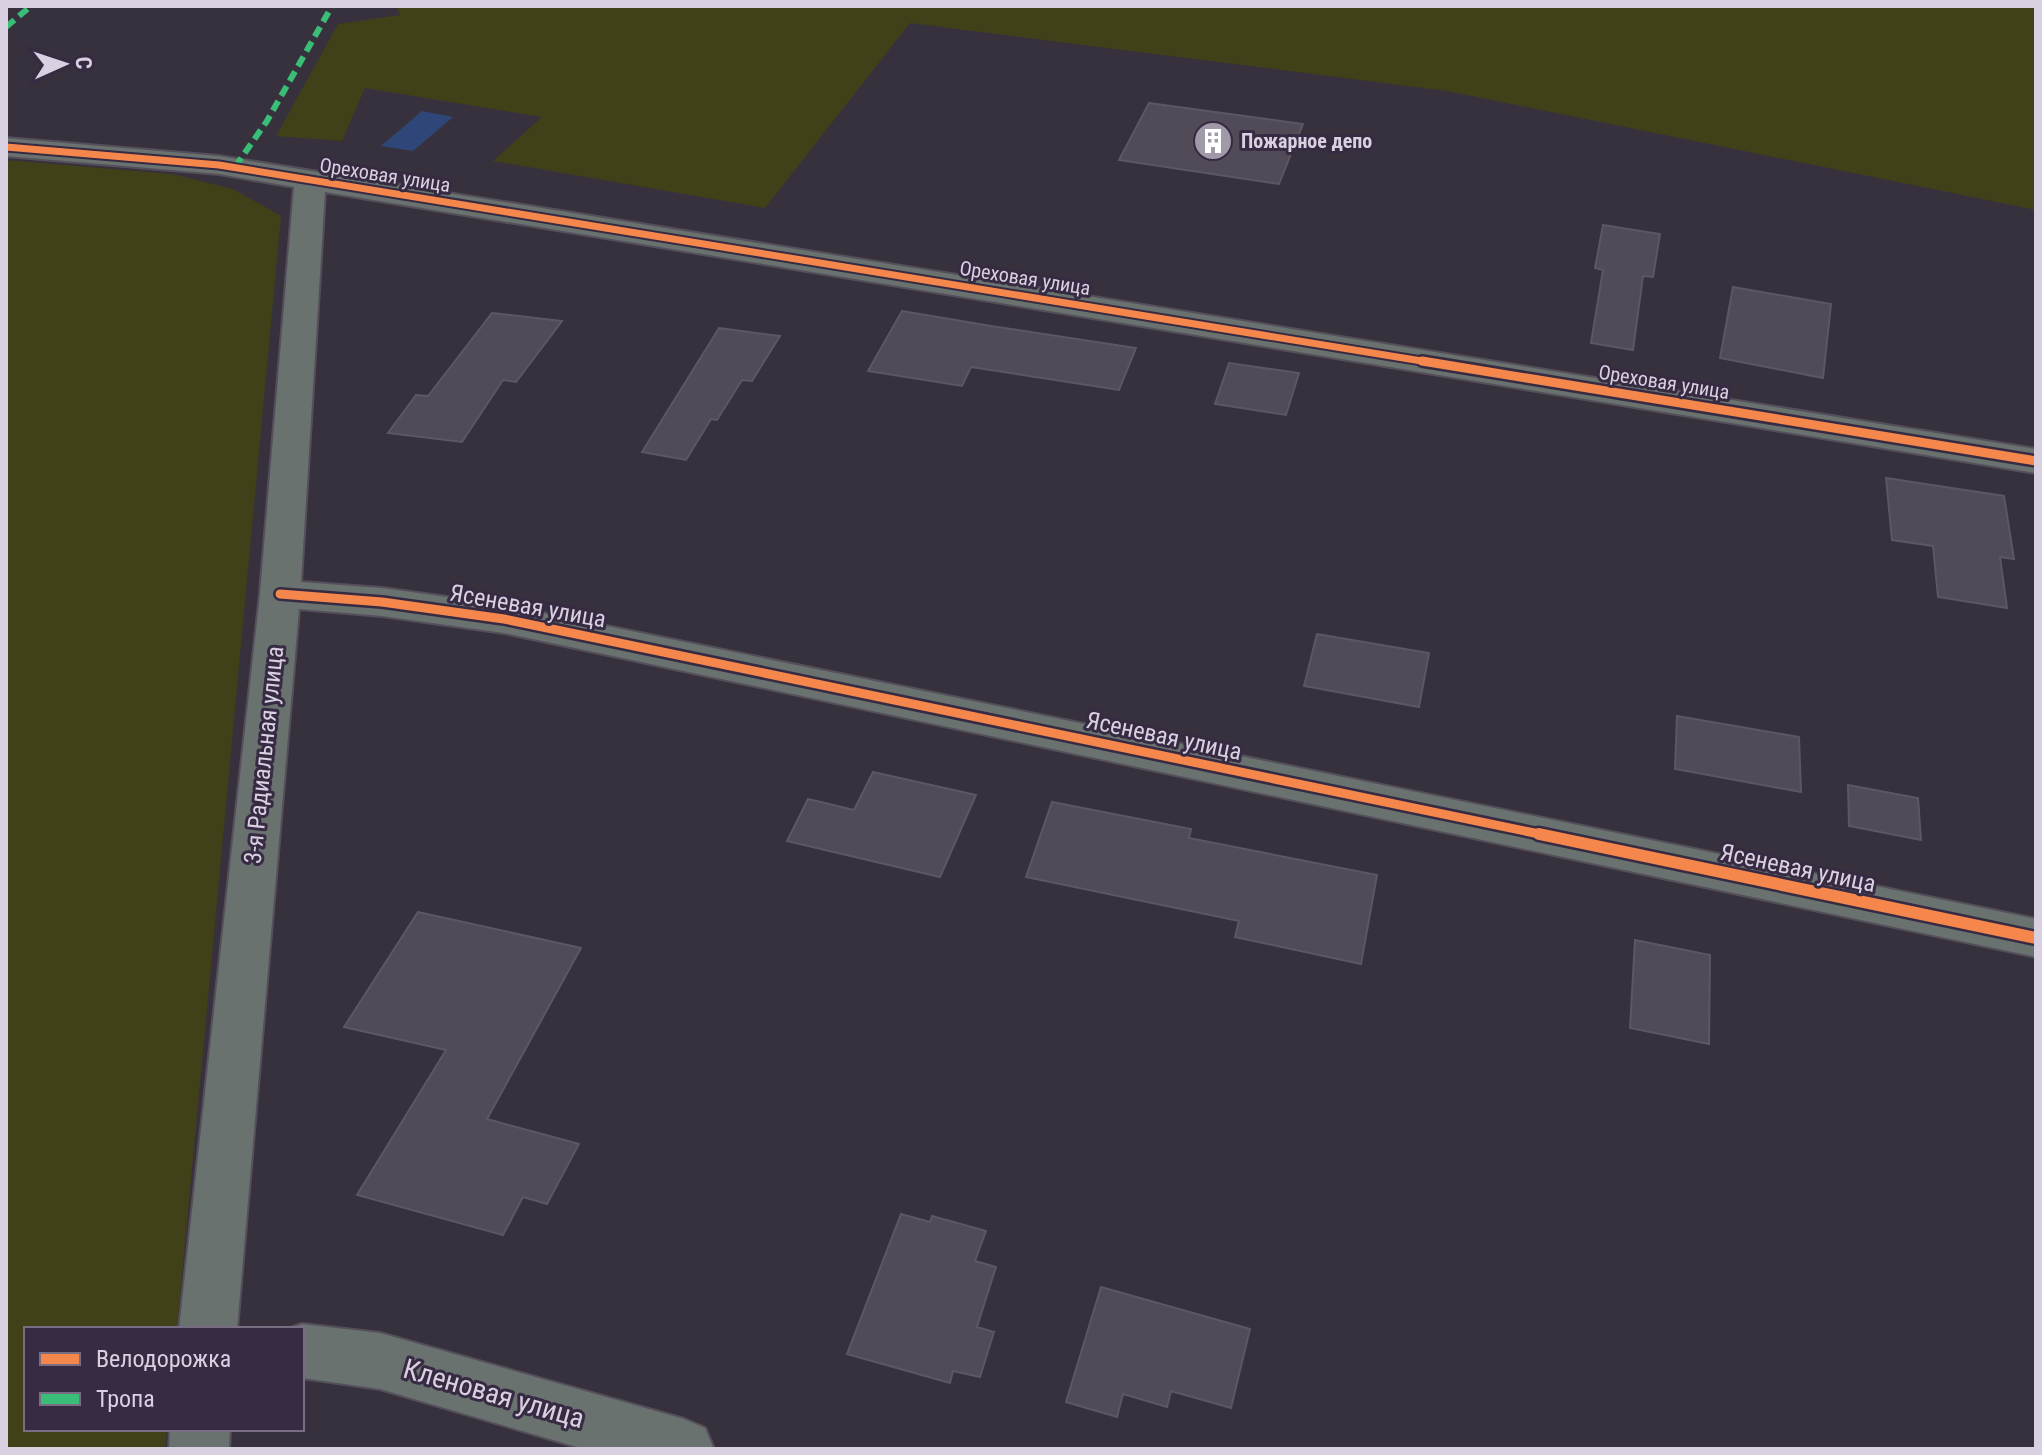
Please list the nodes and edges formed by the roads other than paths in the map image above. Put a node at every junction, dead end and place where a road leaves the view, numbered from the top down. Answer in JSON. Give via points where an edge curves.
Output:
{"nodes":[{"id":1,"x":6,"y":147,"type":"edge"},
{"id":2,"x":310,"y":181,"type":"junction"},
{"id":3,"x":2036,"y":461,"type":"edge"},
{"id":4,"x":280,"y":594,"type":"junction"},
{"id":5,"x":2036,"y":938,"type":"edge"},
{"id":6,"x":208,"y":1327,"type":"edge"},
{"id":7,"x":304,"y":1351,"type":"edge"},
{"id":8,"x":684,"y":1449,"type":"edge"}],
"edges":[{"from":1,"to":2,"type":"street","name":"Ореховая улица","via":[[219,165]]},
{"from":2,"to":3,"type":"street","name":"Ореховая улица"},
{"from":2,"to":4,"type":"street","name":"3-я Радиальная улица"},
{"from":4,"to":5,"type":"street","name":"Ясеневая улица","via":[[504,619]]},
{"from":4,"to":6,"type":"street","name":"3-я Радиальная улица"},
{"from":7,"to":8,"type":"street","name":"Кленовая улица","via":[[421,1371]]}]}
